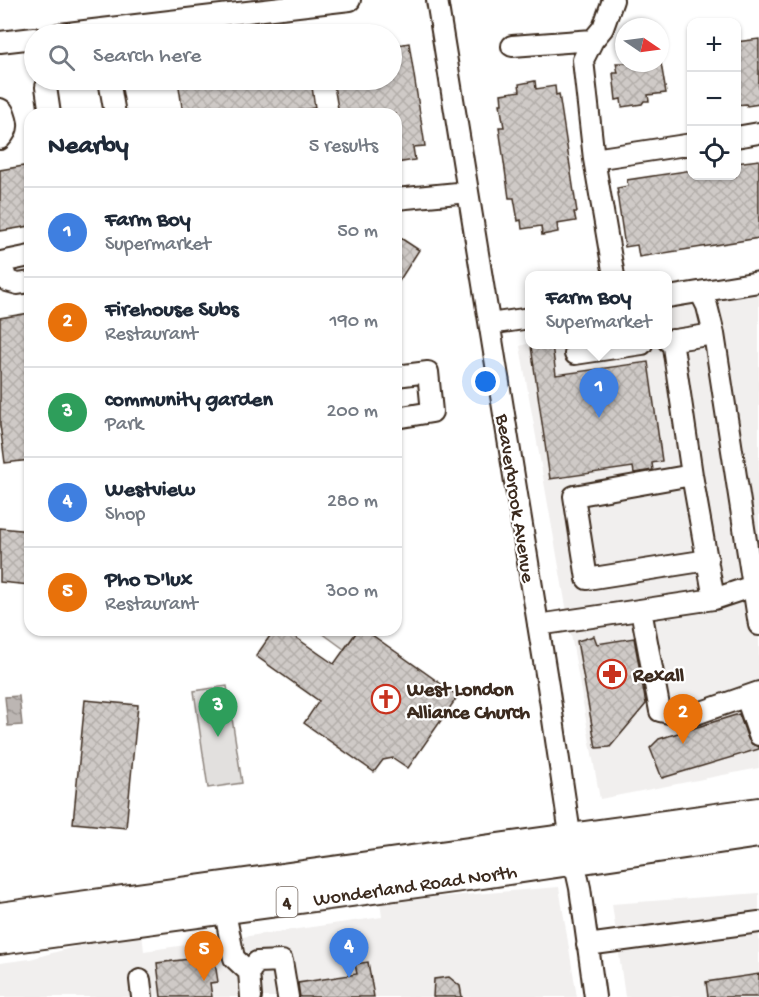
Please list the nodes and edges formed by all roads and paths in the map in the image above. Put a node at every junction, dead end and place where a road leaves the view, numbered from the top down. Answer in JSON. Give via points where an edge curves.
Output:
{"nodes":[{"id":1,"x":350,"y":0,"type":"edge"},
{"id":2,"x":437,"y":0,"type":"edge"},
{"id":3,"x":613,"y":0,"type":"edge"},
{"id":4,"x":199,"y":9,"type":"edge"},
{"id":5,"x":134,"y":24,"type":"edge"},
{"id":6,"x":24,"y":39,"type":"edge"},
{"id":7,"x":593,"y":40,"type":"junction"},
{"id":8,"x":0,"y":42,"type":"edge"},
{"id":9,"x":512,"y":46,"type":"dead end"},
{"id":10,"x":46,"y":90,"type":"edge"},
{"id":11,"x":111,"y":90,"type":"edge"},
{"id":12,"x":49,"y":108,"type":"edge"},
{"id":13,"x":114,"y":108,"type":"edge"},
{"id":14,"x":0,"y":109,"type":"edge"},
{"id":15,"x":759,"y":133,"type":"edge"},
{"id":16,"x":741,"y":136,"type":"edge"},
{"id":17,"x":0,"y":139,"type":"edge"},
{"id":18,"x":687,"y":145,"type":"edge"},
{"id":19,"x":594,"y":159,"type":"junction"},
{"id":20,"x":468,"y":192,"type":"junction"},
{"id":21,"x":402,"y":198,"type":"edge"},
{"id":22,"x":24,"y":257,"type":"edge"},
{"id":23,"x":0,"y":261,"type":"edge"},
{"id":24,"x":613,"y":271,"type":"edge"},
{"id":25,"x":759,"y":282,"type":"edge"},
{"id":26,"x":24,"y":283,"type":"edge"},
{"id":27,"x":700,"y":292,"type":"junction"},
{"id":28,"x":672,"y":296,"type":"edge"},
{"id":29,"x":525,"y":319,"type":"edge"},
{"id":30,"x":489,"y":324,"type":"junction"},
{"id":31,"x":714,"y":334,"type":"junction"},
{"id":32,"x":672,"y":341,"type":"edge"},
{"id":33,"x":612,"y":349,"type":"edge"},
{"id":34,"x":671,"y":349,"type":"edge"},
{"id":35,"x":575,"y":354,"type":"dead end"},
{"id":36,"x":402,"y":375,"type":"edge"},
{"id":37,"x":402,"y":416,"type":"edge"},
{"id":38,"x":692,"y":475,"type":"junction"},
{"id":39,"x":708,"y":560,"type":"junction"},
{"id":40,"x":756,"y":586,"type":"edge"},
{"id":41,"x":714,"y":599,"type":"junction"},
{"id":42,"x":641,"y":610,"type":"junction"},
{"id":43,"x":538,"y":625,"type":"junction"},
{"id":44,"x":759,"y":625,"type":"edge"},
{"id":45,"x":753,"y":694,"type":"edge"},
{"id":46,"x":759,"y":735,"type":"edge"},
{"id":47,"x":759,"y":811,"type":"edge"},
{"id":48,"x":759,"y":834,"type":"edge"},
{"id":49,"x":573,"y":849,"type":"junction"},
{"id":50,"x":222,"y":898,"type":"junction"},
{"id":51,"x":0,"y":916,"type":"edge"},
{"id":52,"x":759,"y":922,"type":"edge"},
{"id":53,"x":0,"y":941,"type":"edge"},
{"id":54,"x":587,"y":945,"type":"junction"},
{"id":55,"x":249,"y":972,"type":"junction"},
{"id":56,"x":251,"y":997,"type":"edge"},
{"id":57,"x":288,"y":997,"type":"edge"},
{"id":58,"x":594,"y":997,"type":"edge"}],
"edges":[{"from":1,"to":4,"type":"street"},
{"from":2,"to":20,"type":"street","name":"Beaverbrook Avenue"},
{"from":3,"to":7,"type":"street","via":[[603,28]]},
{"from":4,"to":5,"type":"street"},
{"from":6,"to":8,"type":"street"},
{"from":7,"to":9,"type":"street"},
{"from":7,"to":19,"type":"street","via":[[583,60]]},
{"from":10,"to":12,"type":"street"},
{"from":11,"to":13,"type":"street"},
{"from":14,"to":17,"type":"street","via":[[8,124]]},
{"from":15,"to":16,"type":"street"},
{"from":18,"to":19,"type":"street"},
{"from":19,"to":24,"type":"street"},
{"from":20,"to":21,"type":"street"},
{"from":20,"to":30,"type":"street","name":"Beaverbrook Avenue"},
{"from":22,"to":23,"type":"street"},
{"from":23,"to":26,"type":"street","via":[[7,281]]},
{"from":25,"to":27,"type":"street"},
{"from":27,"to":28,"type":"street"},
{"from":27,"to":31,"type":"street"},
{"from":29,"to":30,"type":"street"},
{"from":30,"to":43,"type":"street","name":"Beaverbrook Avenue"},
{"from":31,"to":32,"type":"street"},
{"from":31,"to":40,"type":"street"},
{"from":33,"to":35,"type":"street"},
{"from":34,"to":38,"type":"street"},
{"from":36,"to":37,"type":"street","via":[[428,372],[432,412]]},
{"from":38,"to":39,"type":"street"},
{"from":38,"to":39,"type":"street","via":[[574,496],[587,579]]},
{"from":39,"to":41,"type":"street"},
{"from":40,"to":41,"type":"street"},
{"from":40,"to":44,"type":"street"},
{"from":41,"to":42,"type":"street"},
{"from":42,"to":43,"type":"street"},
{"from":42,"to":45,"type":"street","via":[[660,711],[687,717]]},
{"from":43,"to":49,"type":"street","name":"Beaverbrook Avenue"},
{"from":45,"to":46,"type":"street"},
{"from":47,"to":49,"type":"main road","name":"Wonderland Road North","number":"4"},
{"from":48,"to":49,"type":"main road","name":"Wonderland Road North","number":"4"},
{"from":49,"to":50,"type":"main road","name":"Wonderland Road North","number":"4"},
{"from":49,"to":54,"type":"street","name":"Beaverbrook Avenue"},
{"from":50,"to":51,"type":"main road","name":"Wonderland Road North","number":"4"},
{"from":50,"to":53,"type":"main road","name":"Wonderland Road North","number":"4"},
{"from":50,"to":55,"type":"street","via":[[234,958]]},
{"from":52,"to":54,"type":"street"},
{"from":54,"to":58,"type":"street","name":"Beaverbrook Avenue"},
{"from":55,"to":56,"type":"street"},
{"from":55,"to":57,"type":"street","via":[[257,963],[282,961]]}]}
